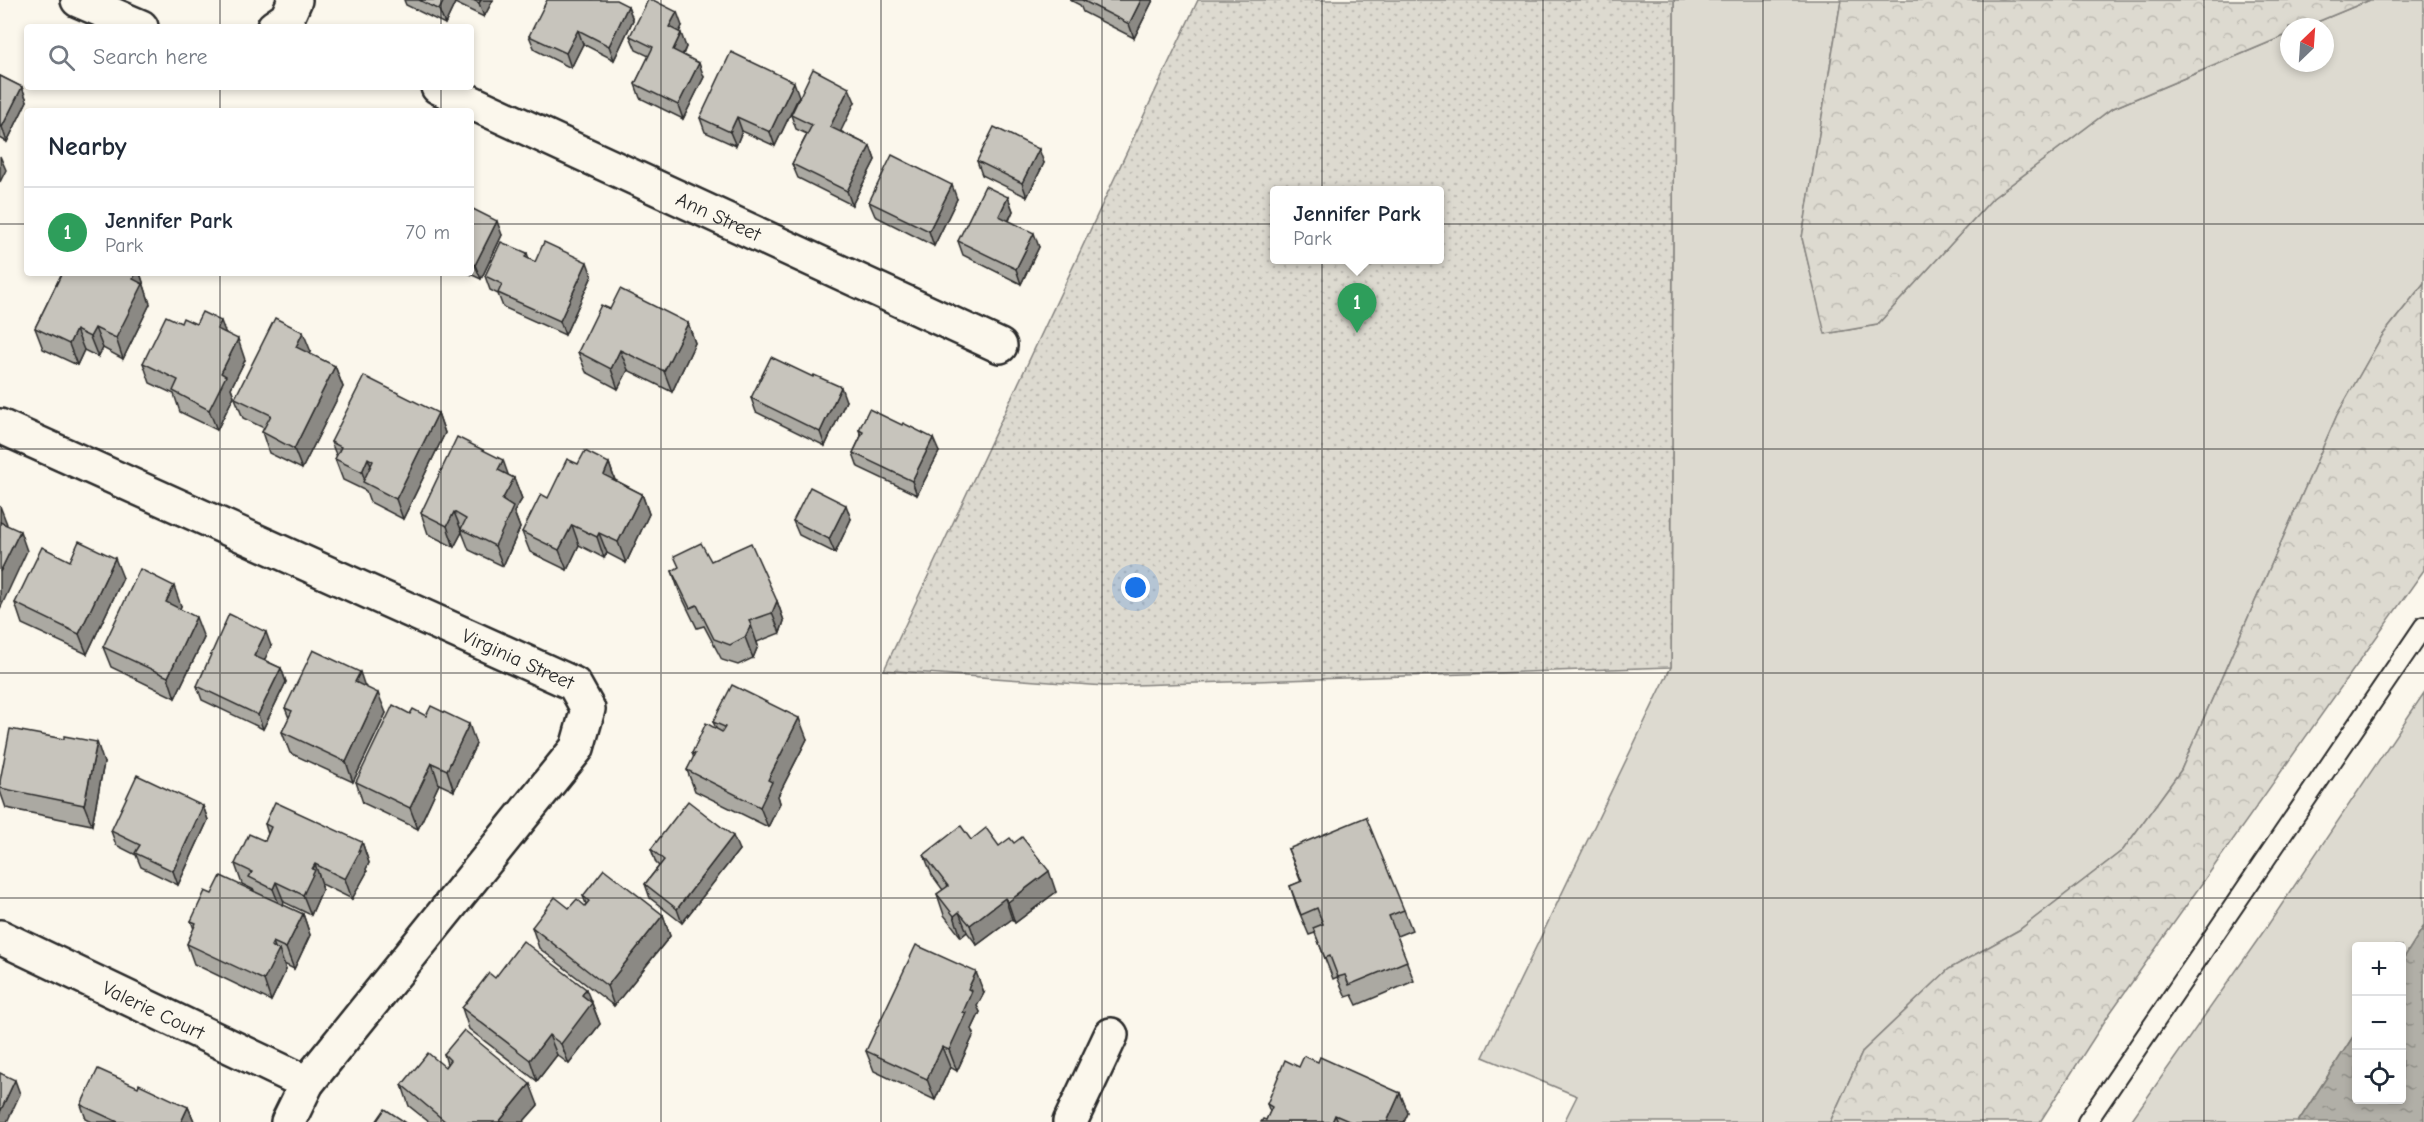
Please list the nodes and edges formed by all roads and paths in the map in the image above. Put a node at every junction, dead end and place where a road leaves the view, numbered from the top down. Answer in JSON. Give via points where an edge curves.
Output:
{"nodes":[{"id":1,"x":78,"y":0,"type":"edge"},
{"id":2,"x":134,"y":24,"type":"edge"},
{"id":3,"x":445,"y":90,"type":"edge"},
{"id":4,"x":1000,"y":346,"type":"dead end"},
{"id":5,"x":0,"y":426,"type":"edge"},
{"id":6,"x":2424,"y":626,"type":"edge"},
{"id":7,"x":0,"y":937,"type":"edge"},
{"id":8,"x":1111,"y":1035,"type":"dead end"},
{"id":9,"x":307,"y":1083,"type":"junction"},
{"id":10,"x":288,"y":1122,"type":"edge"},
{"id":11,"x":1070,"y":1122,"type":"edge"},
{"id":12,"x":2087,"y":1122,"type":"edge"}],
"edges":[{"from":1,"to":2,"type":"street"},
{"from":3,"to":4,"type":"street","name":"Ann Street"},
{"from":5,"to":9,"type":"street","name":"Virginia Street","via":[[574,684],[588,709],[577,748]]},
{"from":6,"to":12,"type":"lane"},
{"from":7,"to":9,"type":"street","name":"Valerie Court"},
{"from":8,"to":11,"type":"street"},
{"from":9,"to":10,"type":"street","name":"Virginia Street"}]}
